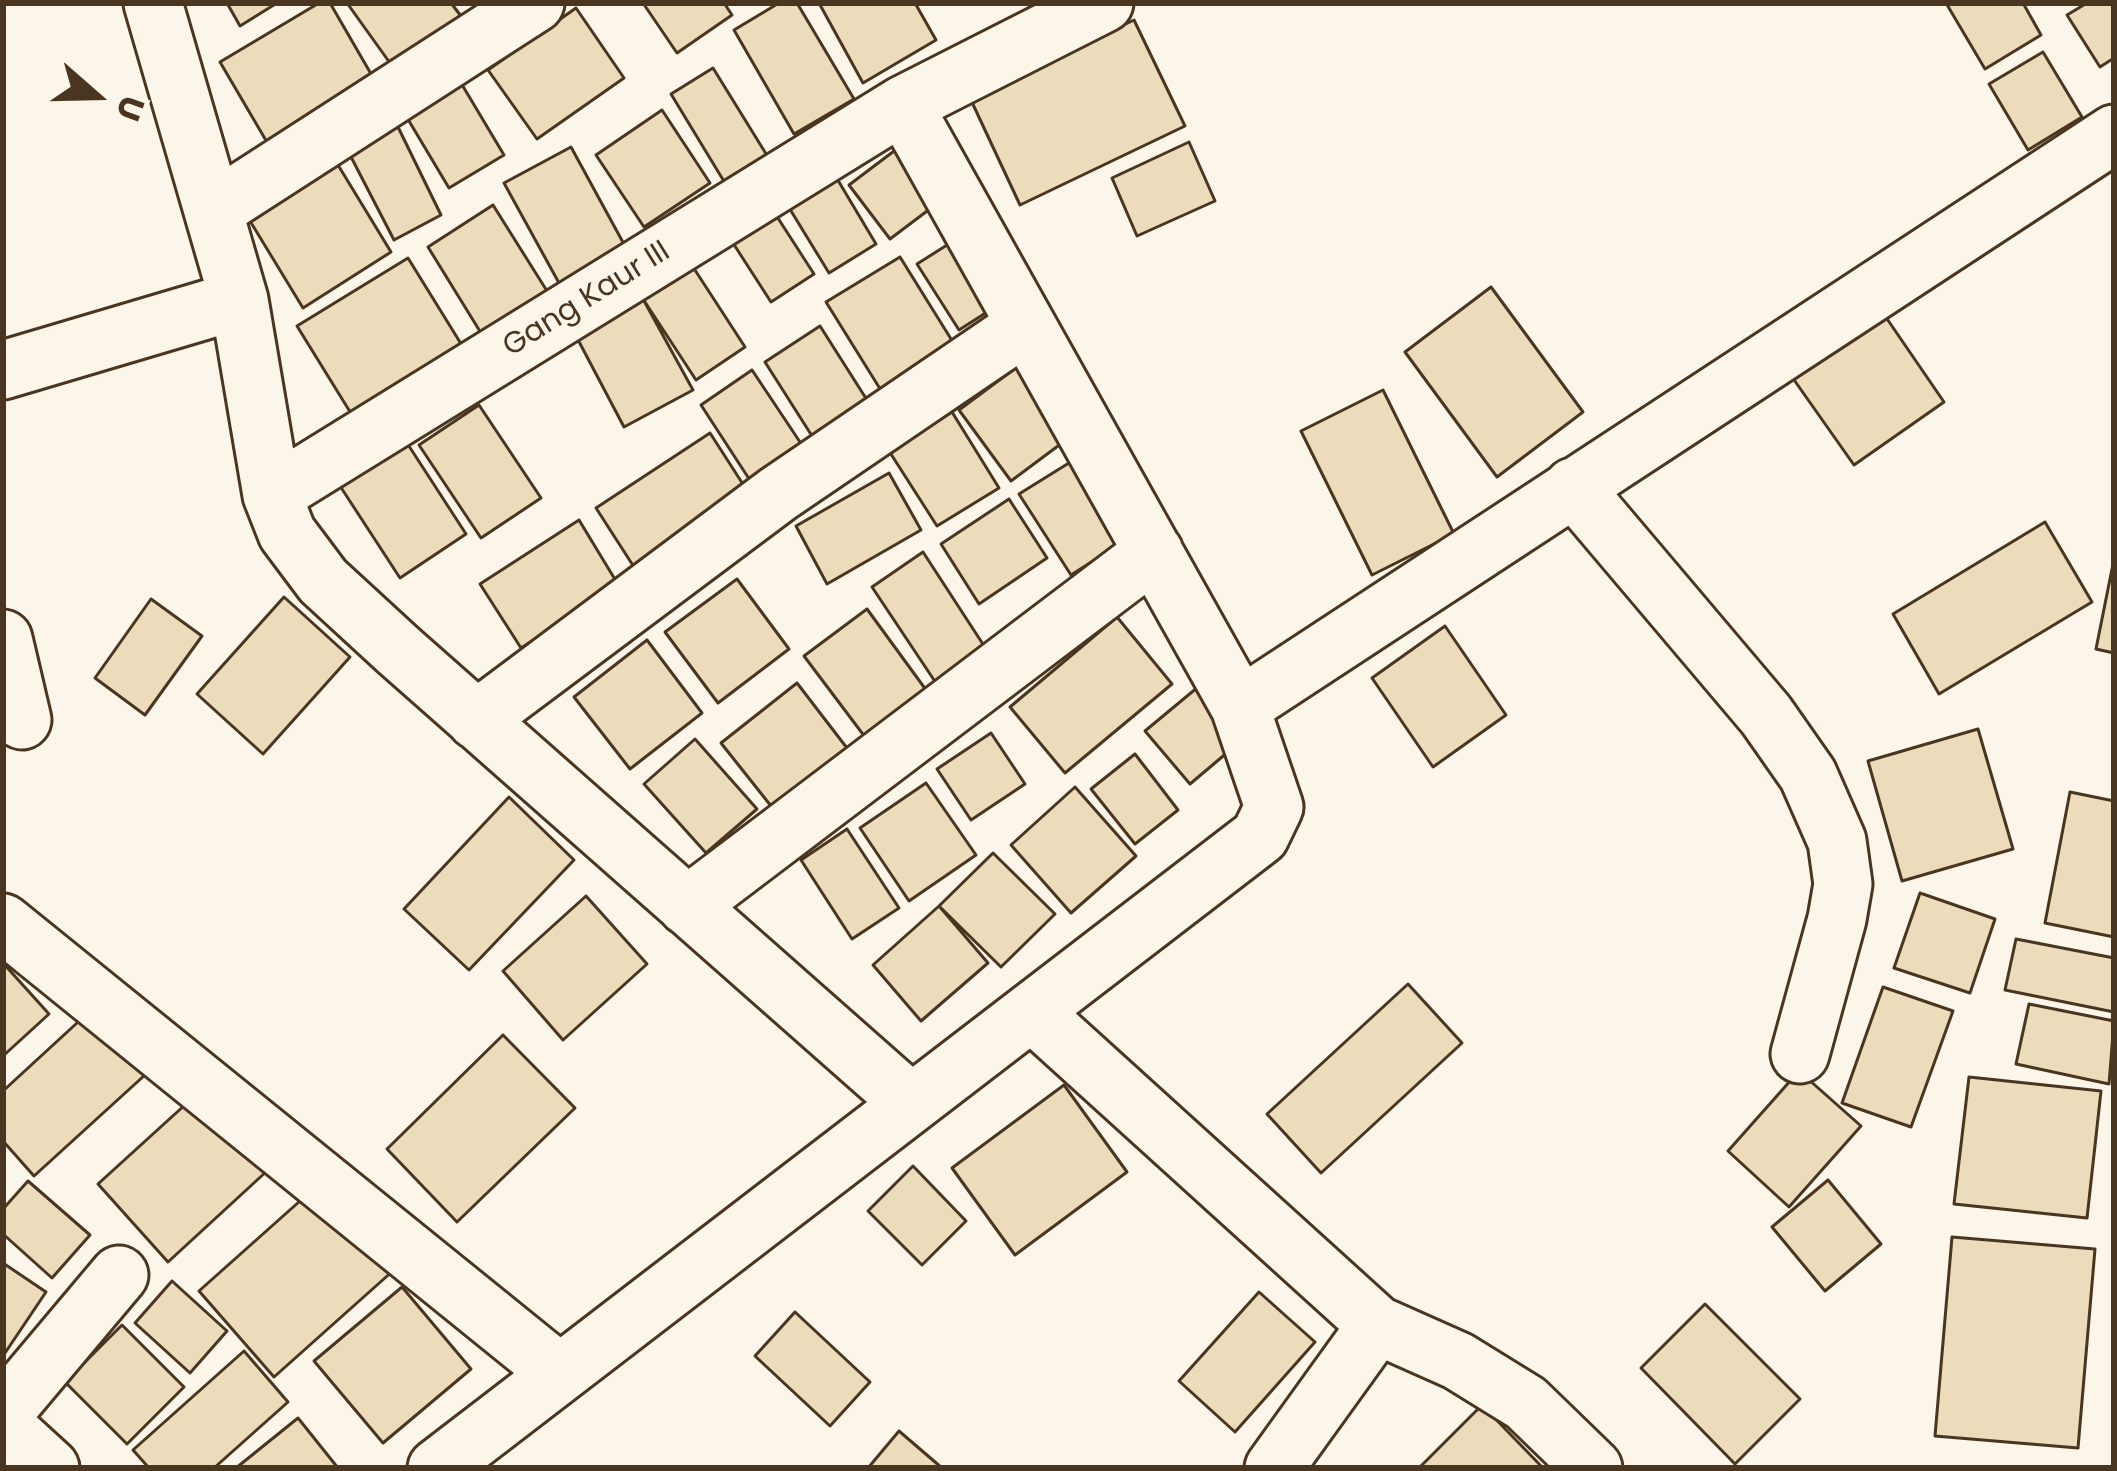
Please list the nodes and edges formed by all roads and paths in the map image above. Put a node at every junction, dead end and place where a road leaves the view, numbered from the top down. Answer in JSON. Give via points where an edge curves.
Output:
{"nodes":[{"id":1,"x":153,"y":3,"type":"edge"},
{"id":2,"x":535,"y":3,"type":"edge"},
{"id":3,"x":1104,"y":3,"type":"edge"},
{"id":4,"x":902,"y":105,"type":"junction"},
{"id":5,"x":2114,"y":134,"type":"edge"},
{"id":6,"x":214,"y":210,"type":"junction"},
{"id":7,"x":239,"y":300,"type":"junction"},
{"id":8,"x":1025,"y":326,"type":"junction"},
{"id":9,"x":3,"y":370,"type":"edge"},
{"id":10,"x":1573,"y":487,"type":"junction"},
{"id":11,"x":272,"y":495,"type":"junction"},
{"id":12,"x":1154,"y":552,"type":"junction"},
{"id":13,"x":3,"y":639,"type":"edge"},
{"id":14,"x":1240,"y":706,"type":"junction"},
{"id":15,"x":22,"y":720,"type":"dead end"},
{"id":16,"x":476,"y":720,"type":"junction"},
{"id":17,"x":687,"y":906,"type":"junction"},
{"id":18,"x":3,"y":923,"type":"edge"},
{"id":19,"x":1033,"y":1013,"type":"junction"},
{"id":20,"x":1800,"y":1054,"type":"dead end"},
{"id":21,"x":911,"y":1103,"type":"junction"},
{"id":22,"x":119,"y":1275,"type":"dead end"},
{"id":23,"x":1377,"y":1325,"type":"junction"},
{"id":24,"x":558,"y":1372,"type":"junction"},
{"id":25,"x":3,"y":1413,"type":"edge"},
{"id":26,"x":3,"y":1425,"type":"edge"},
{"id":27,"x":50,"y":1468,"type":"edge"},
{"id":28,"x":437,"y":1468,"type":"edge"},
{"id":29,"x":1274,"y":1468,"type":"edge"},
{"id":30,"x":1593,"y":1468,"type":"edge"}],
"edges":[{"from":1,"to":6,"type":"street"},
{"from":2,"to":6,"type":"street"},
{"from":3,"to":4,"type":"street","name":"Gang Kaur III"},
{"from":4,"to":8,"type":"street"},
{"from":4,"to":11,"type":"street","name":"Gang Kaur III"},
{"from":5,"to":10,"type":"street"},
{"from":6,"to":7,"type":"street"},
{"from":7,"to":9,"type":"street"},
{"from":7,"to":11,"type":"street"},
{"from":8,"to":12,"type":"street"},
{"from":8,"to":16,"type":"street","via":[[778,494]]},
{"from":10,"to":14,"type":"street"},
{"from":10,"to":20,"type":"street","via":[[1766,715],[1808,775],[1838,841],[1838,920]]},
{"from":11,"to":16,"type":"street","via":[[323,581]]},
{"from":12,"to":14,"type":"street"},
{"from":12,"to":17,"type":"street"},
{"from":13,"to":15,"type":"street"},
{"from":14,"to":19,"type":"street","via":[[1274,808],[1268,826]]},
{"from":16,"to":17,"type":"street"},
{"from":17,"to":21,"type":"street"},
{"from":18,"to":24,"type":"street"},
{"from":19,"to":21,"type":"street"},
{"from":19,"to":23,"type":"street"},
{"from":21,"to":24,"type":"street"},
{"from":22,"to":25,"type":"street"},
{"from":23,"to":29,"type":"street"},
{"from":23,"to":30,"type":"street","via":[[1526,1403]]},
{"from":24,"to":28,"type":"street"},
{"from":26,"to":27,"type":"street"}]}
